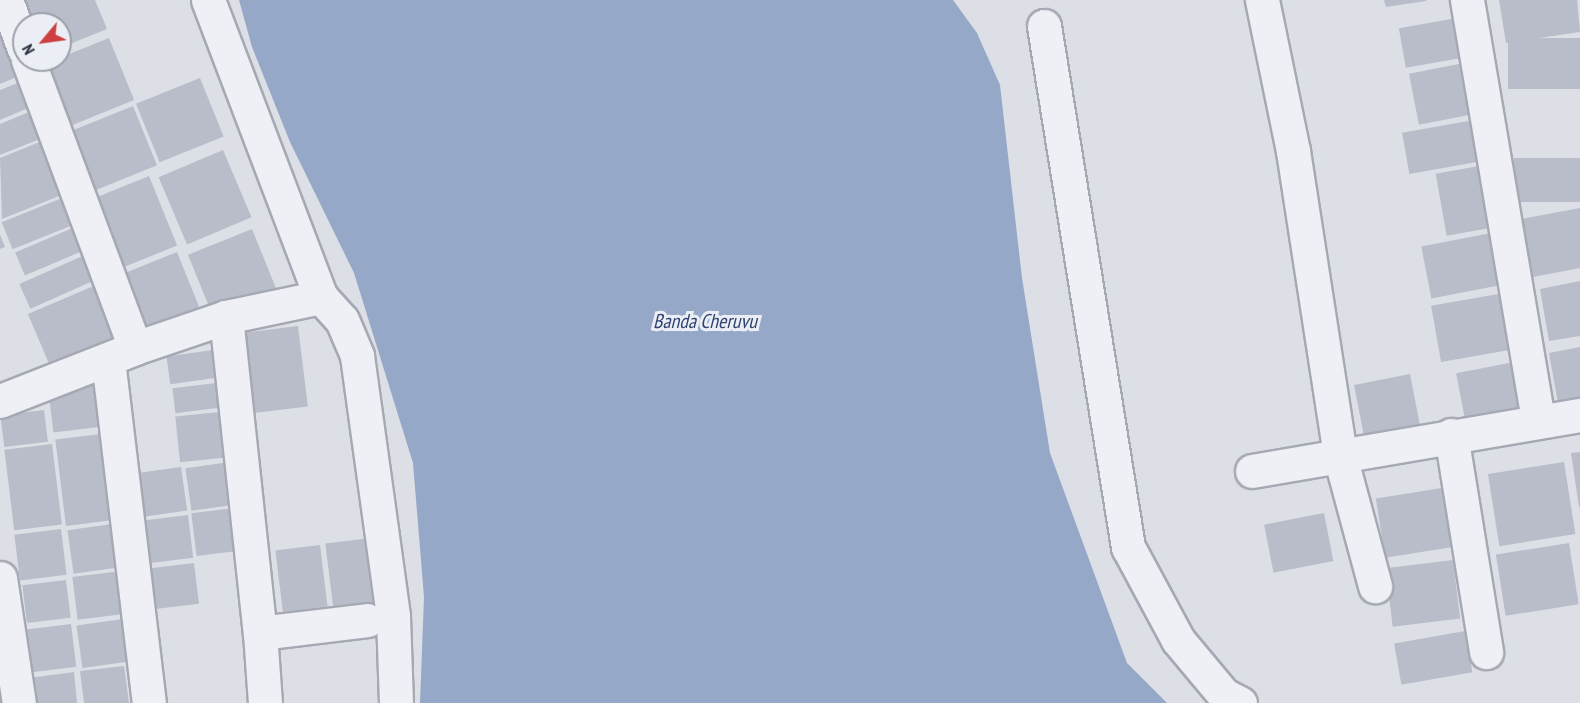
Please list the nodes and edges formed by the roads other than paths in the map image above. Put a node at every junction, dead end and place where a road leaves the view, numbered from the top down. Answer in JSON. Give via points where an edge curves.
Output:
{"nodes":[{"id":1,"x":6,"y":0,"type":"edge"},
{"id":2,"x":208,"y":0,"type":"edge"},
{"id":3,"x":1262,"y":0,"type":"edge"},
{"id":4,"x":1467,"y":0,"type":"edge"},
{"id":5,"x":12,"y":16,"type":"edge"},
{"id":6,"x":1044,"y":27,"type":"dead end"},
{"id":7,"x":32,"y":72,"type":"edge"},
{"id":8,"x":321,"y":297,"type":"junction"},
{"id":9,"x":226,"y":317,"type":"junction"},
{"id":10,"x":121,"y":354,"type":"junction"},
{"id":11,"x":0,"y":401,"type":"edge"},
{"id":12,"x":1580,"y":415,"type":"edge"},
{"id":13,"x":1538,"y":419,"type":"junction"},
{"id":14,"x":1451,"y":435,"type":"junction"},
{"id":15,"x":1340,"y":456,"type":"junction"},
{"id":16,"x":1252,"y":471,"type":"dead end"},
{"id":17,"x":0,"y":578,"type":"edge"},
{"id":18,"x":1375,"y":586,"type":"dead end"},
{"id":19,"x":3,"y":617,"type":"edge"},
{"id":20,"x":367,"y":620,"type":"dead end"},
{"id":21,"x":260,"y":633,"type":"junction"},
{"id":22,"x":1486,"y":652,"type":"dead end"},
{"id":23,"x":19,"y":703,"type":"edge"},
{"id":24,"x":149,"y":703,"type":"edge"},
{"id":25,"x":265,"y":703,"type":"edge"},
{"id":26,"x":396,"y":703,"type":"edge"},
{"id":27,"x":1240,"y":703,"type":"edge"}],
"edges":[{"from":1,"to":5,"type":"street"},
{"from":2,"to":8,"type":"street"},
{"from":3,"to":15,"type":"street","via":[[1293,151]]},
{"from":4,"to":13,"type":"street"},
{"from":6,"to":27,"type":"street","via":[[1128,548],[1178,640],[1224,695]]},
{"from":7,"to":10,"type":"street"},
{"from":8,"to":9,"type":"street"},
{"from":8,"to":26,"type":"street","via":[[342,320],[357,356],[393,617]]},
{"from":9,"to":10,"type":"street"},
{"from":9,"to":21,"type":"street"},
{"from":10,"to":11,"type":"street"},
{"from":10,"to":24,"type":"street"},
{"from":12,"to":13,"type":"street"},
{"from":13,"to":14,"type":"street"},
{"from":14,"to":15,"type":"street"},
{"from":14,"to":22,"type":"street"},
{"from":15,"to":16,"type":"street"},
{"from":15,"to":18,"type":"street"},
{"from":17,"to":19,"type":"street"},
{"from":19,"to":23,"type":"street"},
{"from":20,"to":21,"type":"street"},
{"from":21,"to":25,"type":"street"}]}
